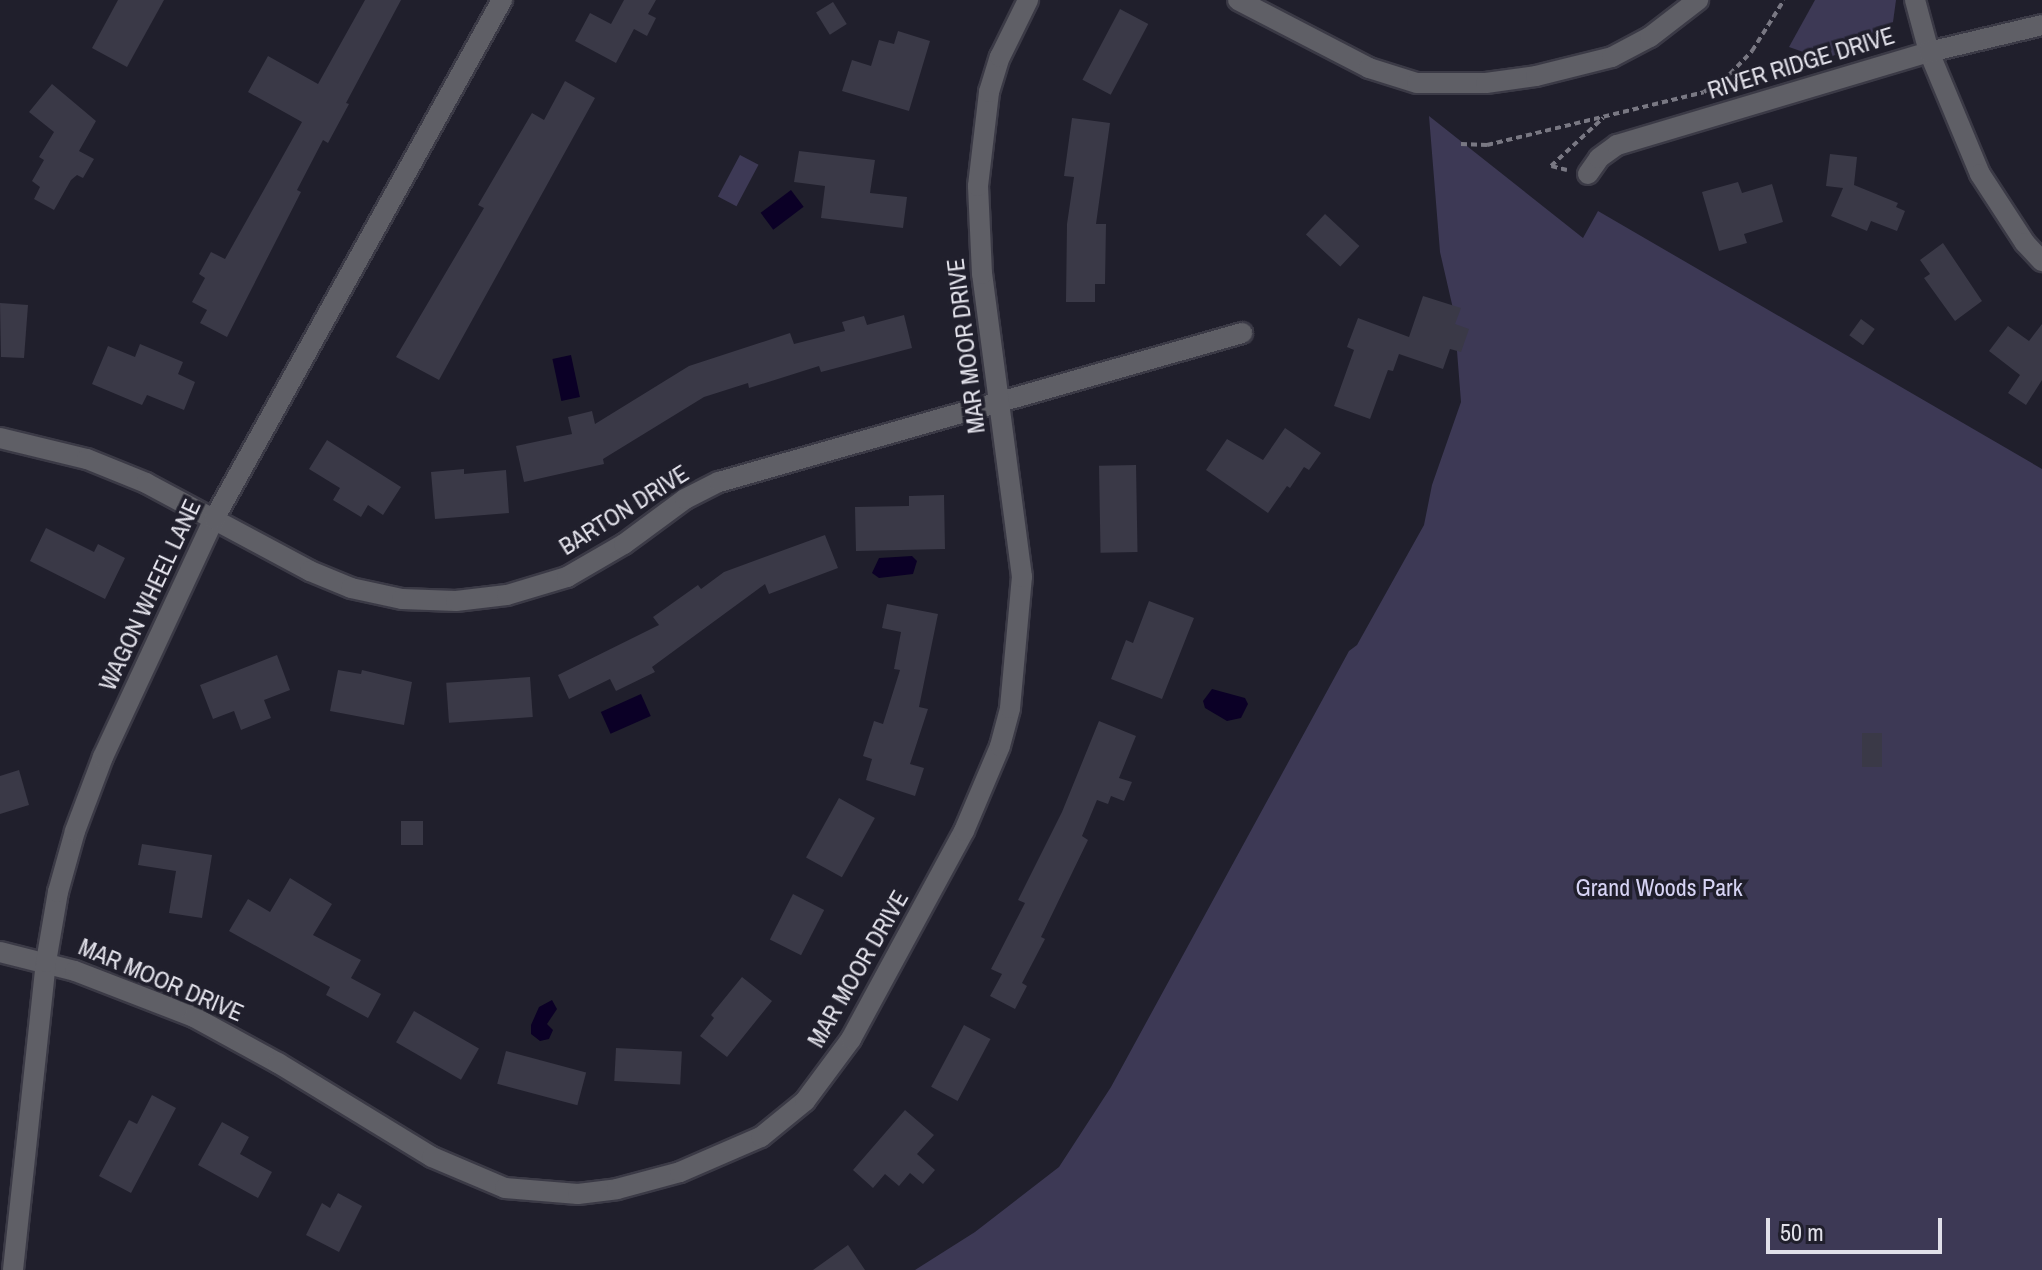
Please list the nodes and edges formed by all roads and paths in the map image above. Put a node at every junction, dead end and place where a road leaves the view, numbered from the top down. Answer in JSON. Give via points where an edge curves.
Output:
{"nodes":[{"id":1,"x":502,"y":0,"type":"edge"},
{"id":2,"x":1028,"y":0,"type":"edge"},
{"id":3,"x":1238,"y":0,"type":"edge"},
{"id":4,"x":1698,"y":0,"type":"edge"},
{"id":5,"x":1784,"y":0,"type":"edge"},
{"id":6,"x":1915,"y":0,"type":"edge"},
{"id":7,"x":2042,"y":25,"type":"edge"},
{"id":8,"x":1929,"y":52,"type":"junction"},
{"id":9,"x":1461,"y":144,"type":"dead end"},
{"id":10,"x":1588,"y":174,"type":"dead end"},
{"id":11,"x":2042,"y":261,"type":"edge"},
{"id":12,"x":1242,"y":333,"type":"dead end"},
{"id":13,"x":998,"y":403,"type":"junction"},
{"id":14,"x":0,"y":438,"type":"edge"},
{"id":15,"x":214,"y":519,"type":"junction"},
{"id":16,"x":0,"y":952,"type":"edge"},
{"id":17,"x":46,"y":962,"type":"junction"},
{"id":18,"x":13,"y":1270,"type":"edge"}],
"edges":[{"from":1,"to":15,"type":"street","name":"WAGON WHEEL LANE"},
{"from":2,"to":13,"type":"street","name":"MAR MOOR DRIVE","via":[[989,92],[978,186],[982,274]]},
{"from":3,"to":4,"type":"street","via":[[1369,68],[1417,83],[1486,83],[1612,57],[1650,37]]},
{"from":5,"to":9,"type":"path","via":[[1752,51],[1704,92],[1487,145]]},
{"from":6,"to":8,"type":"street"},
{"from":7,"to":8,"type":"street","name":"RIVER RIDGE DRIVE"},
{"from":8,"to":10,"type":"street","name":"RIVER RIDGE DRIVE","via":[[1617,145]]},
{"from":8,"to":11,"type":"street","via":[[1980,174]]},
{"from":12,"to":13,"type":"street","name":"BARTON DRIVE"},
{"from":13,"to":15,"type":"street","name":"BARTON DRIVE","via":[[719,482],[685,499],[594,564],[507,595],[456,601],[402,599],[351,588]]},
{"from":13,"to":17,"type":"street","name":"MAR MOOR DRIVE","via":[[1022,577],[1017,660],[1000,746],[964,831],[851,1039],[805,1101],[761,1137],[680,1172],[617,1189],[578,1194],[505,1188],[432,1157],[194,1017]]},
{"from":14,"to":15,"type":"street","name":"BARTON DRIVE","via":[[87,459]]},
{"from":15,"to":17,"type":"street","name":"WAGON WHEEL LANE","via":[[103,757],[58,892]]},
{"from":16,"to":17,"type":"street","name":"MAR MOOR DRIVE"},
{"from":17,"to":18,"type":"street","name":"WAGON WHEEL LANE"}]}
